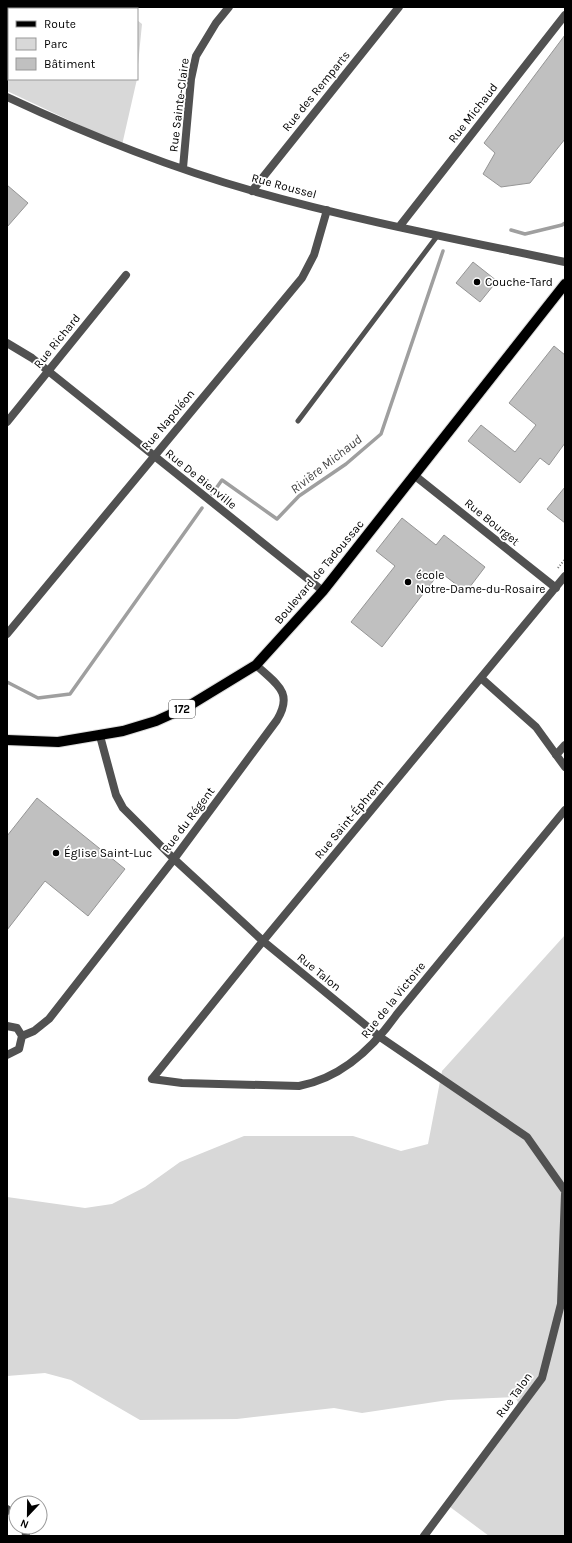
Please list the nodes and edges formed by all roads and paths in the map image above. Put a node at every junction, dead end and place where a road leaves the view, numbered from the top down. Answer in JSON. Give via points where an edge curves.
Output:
{"nodes":[{"id":1,"x":229,"y":7,"type":"edge"},
{"id":2,"x":399,"y":7,"type":"edge"},
{"id":3,"x":565,"y":15,"type":"edge"},
{"id":4,"x":7,"y":97,"type":"edge"},
{"id":5,"x":183,"y":168,"type":"junction"},
{"id":6,"x":252,"y":191,"type":"junction"},
{"id":7,"x":326,"y":210,"type":"junction"},
{"id":8,"x":400,"y":227,"type":"junction"},
{"id":9,"x":438,"y":235,"type":"junction"},
{"id":10,"x":565,"y":262,"type":"edge"},
{"id":11,"x":126,"y":275,"type":"dead end"},
{"id":12,"x":565,"y":284,"type":"edge"},
{"id":13,"x":7,"y":343,"type":"edge"},
{"id":14,"x":49,"y":372,"type":"junction"},
{"id":15,"x":7,"y":422,"type":"edge"},
{"id":16,"x":298,"y":422,"type":"dead end"},
{"id":17,"x":154,"y":456,"type":"junction"},
{"id":18,"x":414,"y":475,"type":"junction"},
{"id":19,"x":565,"y":576,"type":"edge"},
{"id":20,"x":556,"y":588,"type":"junction"},
{"id":21,"x":323,"y":591,"type":"junction"},
{"id":22,"x":7,"y":634,"type":"edge"},
{"id":23,"x":256,"y":665,"type":"junction"},
{"id":24,"x":481,"y":678,"type":"junction"},
{"id":25,"x":100,"y":736,"type":"junction"},
{"id":26,"x":7,"y":740,"type":"edge"},
{"id":27,"x":565,"y":745,"type":"edge"},
{"id":28,"x":556,"y":755,"type":"junction"},
{"id":29,"x":565,"y":767,"type":"edge"},
{"id":30,"x":565,"y":810,"type":"edge"},
{"id":31,"x":174,"y":859,"type":"junction"},
{"id":32,"x":263,"y":941,"type":"junction"},
{"id":33,"x":7,"y":1026,"type":"edge"},
{"id":34,"x":22,"y":1036,"type":"junction"},
{"id":35,"x":380,"y":1038,"type":"junction"},
{"id":36,"x":7,"y":1055,"type":"edge"},
{"id":37,"x":152,"y":1079,"type":"joint"},
{"id":38,"x":565,"y":1191,"type":"edge"},
{"id":39,"x":565,"y":1194,"type":"edge"},
{"id":40,"x":424,"y":1536,"type":"edge"}],
"edges":[{"from":1,"to":5,"type":"street","name":"Rue Sainte-Claire","via":[[196,56],[191,79]]},
{"from":2,"to":6,"type":"street","name":"Rue des Remparts"},
{"from":3,"to":8,"type":"street","name":"Rue Michaud"},
{"from":4,"to":5,"type":"street","name":"Rue Roussel","via":[[74,129]]},
{"from":5,"to":6,"type":"street","name":"Rue Roussel"},
{"from":6,"to":7,"type":"street","name":"Rue Roussel"},
{"from":7,"to":8,"type":"street","name":"Rue Roussel"},
{"from":7,"to":17,"type":"street","name":"Rue Napoléon","via":[[314,255],[302,278]]},
{"from":8,"to":9,"type":"street","name":"Rue Roussel"},
{"from":9,"to":10,"type":"street","name":"Rue Roussel"},
{"from":9,"to":16,"type":"lane"},
{"from":11,"to":14,"type":"street","name":"Rue Richard"},
{"from":12,"to":18,"type":"main road","name":"Boulevard de Tadoussac"},
{"from":13,"to":14,"type":"street","name":"Rue De Bienville","via":[[28,355]]},
{"from":14,"to":15,"type":"street","name":"Rue Richard"},
{"from":14,"to":17,"type":"street","name":"Rue De Bienville"},
{"from":17,"to":21,"type":"street","name":"Rue De Bienville"},
{"from":17,"to":22,"type":"street","name":"Rue Napoléon"},
{"from":18,"to":20,"type":"street","name":"Rue Bourget"},
{"from":18,"to":21,"type":"main road","name":"Boulevard de Tadoussac"},
{"from":19,"to":20,"type":"street","name":"Rue Saint-Éphrem"},
{"from":20,"to":24,"type":"street","name":"Rue Saint-Éphrem"},
{"from":21,"to":23,"type":"main road","name":"Boulevard de Tadoussac"},
{"from":23,"to":25,"type":"main road","name":"Boulevard de Tadoussac","number":"172","via":[[187,707],[156,721]]},
{"from":23,"to":31,"type":"street","name":"Rue du Régent","via":[[279,688],[285,700],[284,708],[278,720]]},
{"from":24,"to":28,"type":"street","via":[[536,727]]},
{"from":24,"to":32,"type":"street","name":"Rue Saint-Éphrem"},
{"from":25,"to":26,"type":"main road","name":"Boulevard de Tadoussac","number":"172","via":[[58,742]]},
{"from":25,"to":31,"type":"street","name":"Rue Talon","via":[[116,795],[123,808]]},
{"from":27,"to":28,"type":"street"},
{"from":28,"to":29,"type":"street"},
{"from":30,"to":35,"type":"street","name":"Rue de la Victoire"},
{"from":31,"to":32,"type":"street","name":"Rue Talon"},
{"from":31,"to":34,"type":"street","name":"Rue du Régent","via":[[49,1019],[34,1031]]},
{"from":32,"to":35,"type":"street","name":"Rue Talon"},
{"from":32,"to":37,"type":"street","name":"Rue Saint-Éphrem"},
{"from":33,"to":34,"type":"street","via":[[17,1028]]},
{"from":34,"to":36,"type":"street","via":[[19,1049]]},
{"from":35,"to":37,"type":"street","name":"Rue de la Victoire","via":[[350,1064],[316,1083],[300,1086],[182,1083]]},
{"from":35,"to":38,"type":"street","name":"Rue Talon","via":[[527,1137]]},
{"from":39,"to":40,"type":"street","name":"Rue Talon","via":[[561,1304],[542,1378]]}]}
